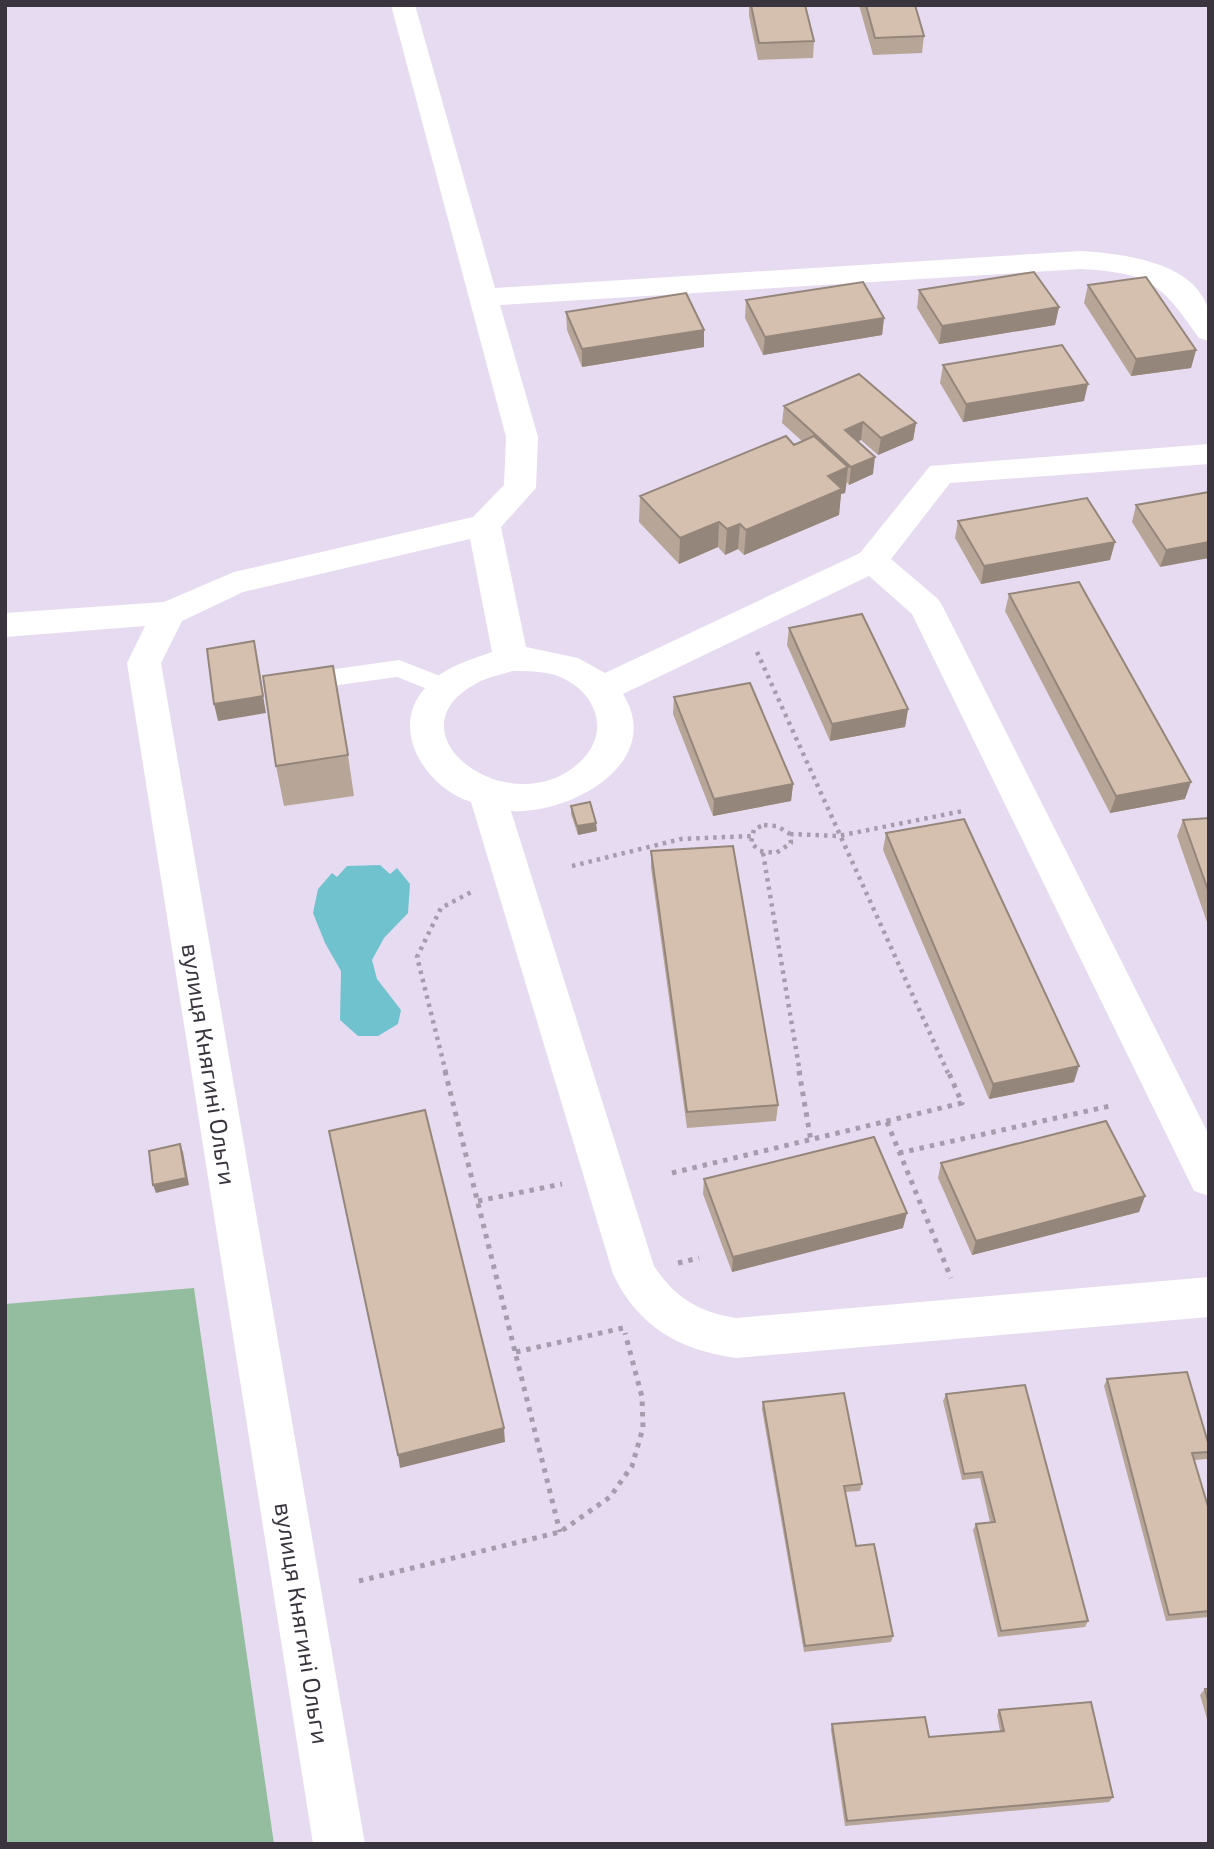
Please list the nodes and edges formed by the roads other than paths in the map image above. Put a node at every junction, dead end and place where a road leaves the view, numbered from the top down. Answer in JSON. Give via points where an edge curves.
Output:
{"nodes":[{"id":1,"x":403,"y":5,"type":"edge"},
{"id":2,"x":483,"y":297,"type":"junction"},
{"id":3,"x":1209,"y":332,"type":"edge"},
{"id":4,"x":1209,"y":454,"type":"edge"},
{"id":5,"x":484,"y":526,"type":"junction"},
{"id":6,"x":872,"y":561,"type":"junction"},
{"id":7,"x":169,"y":613,"type":"junction"},
{"id":8,"x":5,"y":625,"type":"edge"},
{"id":9,"x":511,"y":659,"type":"junction"},
{"id":10,"x":277,"y":685,"type":"edge"},
{"id":11,"x":445,"y":687,"type":"junction"},
{"id":12,"x":602,"y":690,"type":"junction"},
{"id":13,"x":487,"y":794,"type":"junction"},
{"id":14,"x":1209,"y":1178,"type":"edge"},
{"id":15,"x":1209,"y":1297,"type":"edge"},
{"id":16,"x":339,"y":1844,"type":"edge"}],
"edges":[{"from":1,"to":2,"type":"street"},
{"from":2,"to":3,"type":"street","via":[[1115,262],[1158,274],[1183,293]]},
{"from":2,"to":5,"type":"street","via":[[522,437],[520,488]]},
{"from":4,"to":6,"type":"street","via":[[941,473]]},
{"from":5,"to":7,"type":"street","via":[[234,583]]},
{"from":5,"to":9,"type":"street"},
{"from":6,"to":12,"type":"street"},
{"from":6,"to":14,"type":"street","via":[[926,607]]},
{"from":7,"to":8,"type":"street"},
{"from":7,"to":16,"type":"street","name":"вулиця Княгині Ольги","via":[[144,663]]},
{"from":9,"to":11,"type":"street","via":[[470,670]]},
{"from":9,"to":12,"type":"street","via":[[563,665]]},
{"from":10,"to":11,"type":"lane","via":[[398,668]]},
{"from":11,"to":13,"type":"street","via":[[429,709],[427,742],[447,774]]},
{"from":12,"to":13,"type":"street","via":[[613,707],[617,727],[613,746],[601,765],[559,791],[535,797]]},
{"from":13,"to":15,"type":"street","via":[[635,1274],[650,1299],[667,1315],[711,1335],[748,1338]]}]}
